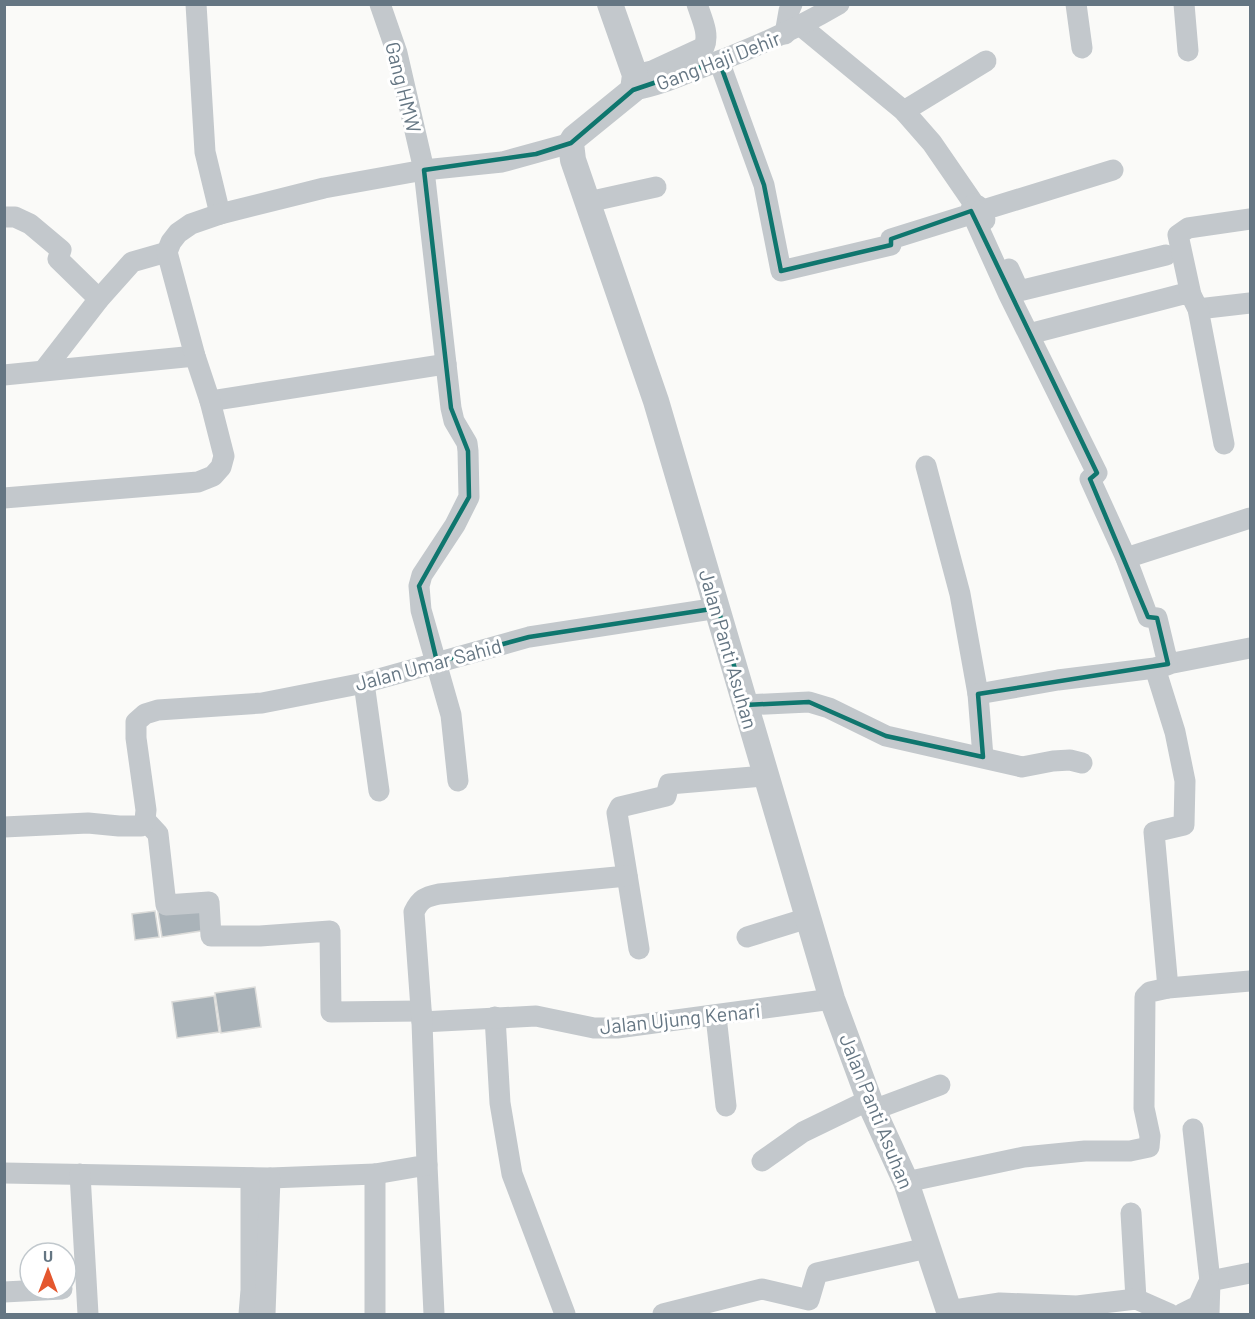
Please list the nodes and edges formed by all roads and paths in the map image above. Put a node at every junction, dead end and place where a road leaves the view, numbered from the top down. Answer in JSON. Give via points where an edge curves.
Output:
{"nodes":[{"id":1,"x":196,"y":4,"type":"edge"},
{"id":2,"x":380,"y":4,"type":"edge"},
{"id":3,"x":610,"y":4,"type":"edge"},
{"id":4,"x":697,"y":4,"type":"edge"},
{"id":5,"x":792,"y":4,"type":"edge"},
{"id":6,"x":840,"y":4,"type":"edge"},
{"id":7,"x":1076,"y":4,"type":"edge"},
{"id":8,"x":1184,"y":4,"type":"edge"},
{"id":9,"x":793,"y":30,"type":"junction"},
{"id":10,"x":1082,"y":48,"type":"dead end"},
{"id":11,"x":1188,"y":51,"type":"dead end"},
{"id":12,"x":986,"y":61,"type":"dead end"},
{"id":13,"x":719,"y":62,"type":"junction"},
{"id":14,"x":634,"y":82,"type":"junction"},
{"id":15,"x":904,"y":111,"type":"junction"},
{"id":16,"x":571,"y":143,"type":"junction"},
{"id":17,"x":424,"y":170,"type":"junction"},
{"id":18,"x":1113,"y":170,"type":"dead end"},
{"id":19,"x":656,"y":187,"type":"dead end"},
{"id":20,"x":588,"y":202,"type":"junction"},
{"id":21,"x":975,"y":208,"type":"junction"},
{"id":22,"x":220,"y":214,"type":"junction"},
{"id":23,"x":4,"y":217,"type":"edge"},
{"id":24,"x":1251,"y":219,"type":"edge"},
{"id":25,"x":167,"y":252,"type":"junction"},
{"id":26,"x":1166,"y":255,"type":"dead end"},
{"id":27,"x":99,"y":299,"type":"junction"},
{"id":28,"x":1195,"y":302,"type":"junction"},
{"id":29,"x":1251,"y":303,"type":"edge"},
{"id":30,"x":1029,"y":334,"type":"junction"},
{"id":31,"x":195,"y":356,"type":"junction"},
{"id":32,"x":446,"y":364,"type":"junction"},
{"id":33,"x":44,"y":370,"type":"junction"},
{"id":34,"x":4,"y":375,"type":"edge"},
{"id":35,"x":210,"y":401,"type":"junction"},
{"id":36,"x":1224,"y":444,"type":"dead end"},
{"id":37,"x":926,"y":466,"type":"dead end"},
{"id":38,"x":4,"y":498,"type":"edge"},
{"id":39,"x":1251,"y":518,"type":"edge"},
{"id":40,"x":1126,"y":558,"type":"junction"},
{"id":41,"x":718,"y":609,"type":"junction"},
{"id":42,"x":1251,"y":648,"type":"edge"},
{"id":43,"x":437,"y":662,"type":"junction"},
{"id":44,"x":1162,"y":666,"type":"junction"},
{"id":45,"x":364,"y":683,"type":"junction"},
{"id":46,"x":978,"y":694,"type":"junction"},
{"id":47,"x":745,"y":705,"type":"junction"},
{"id":48,"x":983,"y":757,"type":"junction"},
{"id":49,"x":1082,"y":763,"type":"dead end"},
{"id":50,"x":765,"y":776,"type":"junction"},
{"id":51,"x":458,"y":781,"type":"dead end"},
{"id":52,"x":379,"y":791,"type":"dead end"},
{"id":53,"x":145,"y":820,"type":"junction"},
{"id":54,"x":4,"y":827,"type":"edge"},
{"id":55,"x":627,"y":876,"type":"junction"},
{"id":56,"x":808,"y":918,"type":"junction"},
{"id":57,"x":747,"y":937,"type":"dead end"},
{"id":58,"x":639,"y":949,"type":"dead end"},
{"id":59,"x":1251,"y":981,"type":"edge"},
{"id":60,"x":1168,"y":988,"type":"junction"},
{"id":61,"x":832,"y":999,"type":"junction"},
{"id":62,"x":716,"y":1016,"type":"junction"},
{"id":63,"x":421,"y":1017,"type":"junction"},
{"id":64,"x":495,"y":1017,"type":"junction"},
{"id":65,"x":940,"y":1085,"type":"dead end"},
{"id":66,"x":871,"y":1105,"type":"junction"},
{"id":67,"x":726,"y":1106,"type":"dead end"},
{"id":68,"x":1193,"y":1129,"type":"dead end"},
{"id":69,"x":762,"y":1161,"type":"dead end"},
{"id":70,"x":427,"y":1166,"type":"junction"},
{"id":71,"x":4,"y":1173,"type":"edge"},
{"id":72,"x":80,"y":1174,"type":"junction"},
{"id":73,"x":375,"y":1174,"type":"junction"},
{"id":74,"x":260,"y":1178,"type":"junction"},
{"id":75,"x":906,"y":1182,"type":"junction"},
{"id":76,"x":1131,"y":1213,"type":"dead end"},
{"id":77,"x":75,"y":1241,"type":"edge"},
{"id":78,"x":927,"y":1248,"type":"junction"},
{"id":79,"x":1251,"y":1273,"type":"edge"},
{"id":80,"x":1210,"y":1281,"type":"junction"},
{"id":81,"x":78,"y":1299,"type":"edge"},
{"id":82,"x":1136,"y":1299,"type":"junction"},
{"id":83,"x":949,"y":1312,"type":"edge"},
{"id":84,"x":88,"y":1314,"type":"edge"},
{"id":85,"x":249,"y":1314,"type":"edge"},
{"id":86,"x":265,"y":1314,"type":"edge"},
{"id":87,"x":375,"y":1314,"type":"edge"},
{"id":88,"x":434,"y":1314,"type":"edge"},
{"id":89,"x":565,"y":1314,"type":"edge"},
{"id":90,"x":663,"y":1314,"type":"edge"},
{"id":91,"x":1170,"y":1314,"type":"edge"},
{"id":92,"x":1182,"y":1314,"type":"edge"},
{"id":93,"x":1209,"y":1314,"type":"edge"}],
"edges":[{"from":1,"to":22,"type":"street","via":[[205,152]]},
{"from":2,"to":17,"type":"street","name":"Gang HMW","via":[[397,53]]},
{"from":3,"to":14,"type":"street"},
{"from":4,"to":14,"type":"street","via":[[706,34],[704,47]]},
{"from":5,"to":9,"type":"street","via":[[789,10]]},
{"from":6,"to":9,"type":"street","name":"Gang Haji Dehir"},
{"from":7,"to":10,"type":"street"},
{"from":8,"to":11,"type":"street"},
{"from":9,"to":13,"type":"street","name":"Gang Haji Dehir"},
{"from":9,"to":15,"type":"street"},
{"from":12,"to":15,"type":"street"},
{"from":13,"to":14,"type":"street","name":"Gang Haji Dehir","via":[[646,88]]},
{"from":13,"to":21,"type":"street","via":[[764,185],[781,271],[891,245],[891,239],[968,215]]},
{"from":14,"to":16,"type":"street"},
{"from":15,"to":21,"type":"street","via":[[932,143]]},
{"from":16,"to":17,"type":"street","via":[[502,162]]},
{"from":16,"to":20,"type":"street","name":"Jalan Panti Asuhan"},
{"from":17,"to":22,"type":"street","via":[[324,188]]},
{"from":17,"to":32,"type":"street","name":"Gang HMW"},
{"from":18,"to":21,"type":"street"},
{"from":19,"to":20,"type":"street"},
{"from":20,"to":41,"type":"street","name":"Jalan Panti Asuhan","via":[[656,401]]},
{"from":21,"to":26,"type":"street","via":[[1019,291]]},
{"from":21,"to":30,"type":"street","via":[[1008,293]]},
{"from":22,"to":25,"type":"street","via":[[178,233]]},
{"from":23,"to":27,"type":"street","via":[[30,224],[61,250],[58,259]]},
{"from":24,"to":28,"type":"street","via":[[1188,228],[1178,235]]},
{"from":25,"to":27,"type":"street","via":[[132,262]]},
{"from":25,"to":31,"type":"street"},
{"from":27,"to":33,"type":"street"},
{"from":28,"to":29,"type":"street"},
{"from":28,"to":30,"type":"street","via":[[1183,294]]},
{"from":28,"to":36,"type":"street"},
{"from":30,"to":40,"type":"street","via":[[1097,473],[1090,479]]},
{"from":31,"to":33,"type":"street"},
{"from":31,"to":35,"type":"street"},
{"from":32,"to":35,"type":"street"},
{"from":32,"to":43,"type":"street","name":"Gang HMW","via":[[454,421],[467,443],[469,497],[419,586],[421,610]]},
{"from":33,"to":34,"type":"street"},
{"from":35,"to":38,"type":"street","via":[[224,456],[221,468],[213,476],[198,482]]},
{"from":37,"to":46,"type":"street","via":[[960,594]]},
{"from":39,"to":40,"type":"street"},
{"from":40,"to":44,"type":"street","via":[[1148,617],[1157,618]]},
{"from":41,"to":43,"type":"street","name":"Jalan Umar Sahid","via":[[529,637]]},
{"from":41,"to":47,"type":"street","name":"Jalan Panti Asuhan"},
{"from":42,"to":44,"type":"street"},
{"from":43,"to":45,"type":"street","name":"Jalan Umar Sahid"},
{"from":43,"to":51,"type":"street","name":"Gang HMW","via":[[451,715]]},
{"from":44,"to":46,"type":"street"},
{"from":44,"to":60,"type":"street","via":[[1185,781],[1184,825],[1154,832]]},
{"from":45,"to":52,"type":"street"},
{"from":45,"to":53,"type":"street","name":"Jalan Umar Sahid","via":[[262,703],[145,714],[136,722]]},
{"from":46,"to":48,"type":"street"},
{"from":47,"to":48,"type":"street","via":[[809,702],[886,736]]},
{"from":47,"to":50,"type":"street","name":"Jalan Panti Asuhan"},
{"from":48,"to":49,"type":"street","via":[[1022,767],[1053,760]]},
{"from":50,"to":55,"type":"street","via":[[669,784],[666,796],[620,807],[617,813]]},
{"from":50,"to":56,"type":"street","name":"Jalan Panti Asuhan"},
{"from":53,"to":54,"type":"street","via":[[141,825]]},
{"from":53,"to":63,"type":"street","name":"Jalan Ujung Kenari","via":[[158,834],[166,905],[209,902],[211,936],[330,931],[332,1012]]},
{"from":55,"to":58,"type":"street"},
{"from":55,"to":63,"type":"street","via":[[424,897],[414,912]]},
{"from":56,"to":57,"type":"street"},
{"from":56,"to":61,"type":"street","name":"Jalan Panti Asuhan"},
{"from":59,"to":60,"type":"street"},
{"from":60,"to":75,"type":"street","via":[[1145,997],[1144,1108],[1149,1147],[1024,1157]]},
{"from":61,"to":62,"type":"street","name":"Jalan Ujung Kenari"},
{"from":61,"to":66,"type":"street","name":"Jalan Panti Asuhan"},
{"from":62,"to":64,"type":"street","name":"Jalan Ujung Kenari","via":[[617,1028],[594,1028],[536,1016]]},
{"from":62,"to":67,"type":"street"},
{"from":63,"to":64,"type":"street","name":"Jalan Ujung Kenari"},
{"from":63,"to":70,"type":"street"},
{"from":64,"to":89,"type":"street","via":[[500,1103],[512,1174]]},
{"from":65,"to":66,"type":"street"},
{"from":66,"to":69,"type":"street","via":[[803,1132]]},
{"from":66,"to":75,"type":"street","name":"Jalan Panti Asuhan"},
{"from":68,"to":80,"type":"street"},
{"from":70,"to":73,"type":"street"},
{"from":70,"to":88,"type":"street"},
{"from":71,"to":72,"type":"street"},
{"from":72,"to":74,"type":"street"},
{"from":72,"to":77,"type":"street"},
{"from":73,"to":74,"type":"street"},
{"from":73,"to":87,"type":"street"},
{"from":74,"to":85,"type":"street"},
{"from":74,"to":86,"type":"street"},
{"from":75,"to":78,"type":"street","name":"Jalan Panti Asuhan"},
{"from":76,"to":82,"type":"street"},
{"from":78,"to":83,"type":"street","name":"Jalan Panti Asuhan"},
{"from":78,"to":90,"type":"street","via":[[817,1273],[809,1300],[762,1289]]},
{"from":79,"to":80,"type":"street"},
{"from":80,"to":92,"type":"street","via":[[1198,1306]]},
{"from":80,"to":93,"type":"street"},
{"from":81,"to":84,"type":"street"},
{"from":82,"to":83,"type":"street","via":[[1077,1306],[1000,1303]]},
{"from":82,"to":91,"type":"street"}]}
